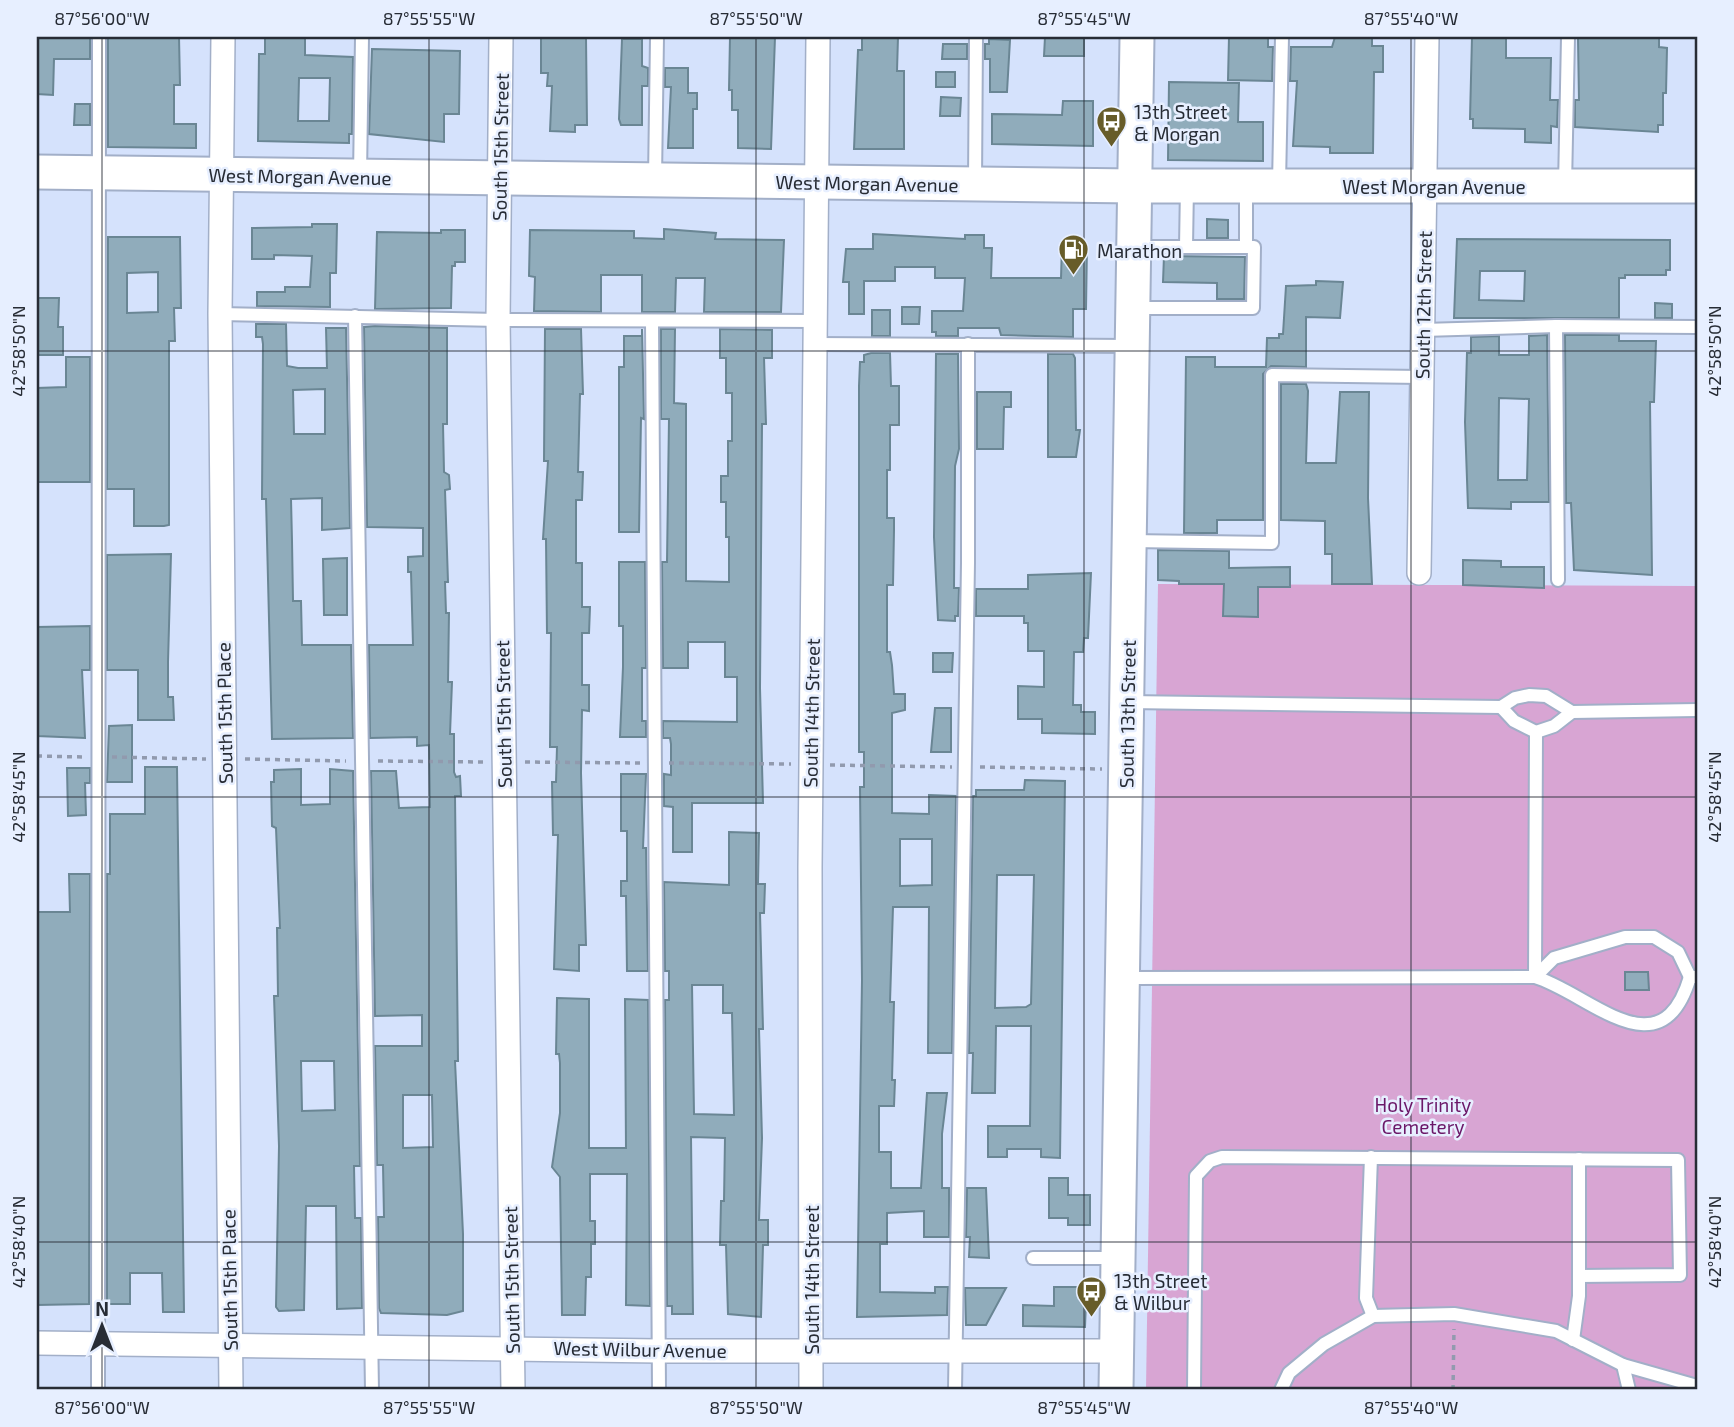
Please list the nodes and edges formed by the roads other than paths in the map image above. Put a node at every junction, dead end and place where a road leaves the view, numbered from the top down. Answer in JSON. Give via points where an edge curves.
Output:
{"nodes":[{"id":1,"x":99,"y":37,"type":"edge"},
{"id":2,"x":223,"y":37,"type":"edge"},
{"id":3,"x":362,"y":37,"type":"edge"},
{"id":4,"x":501,"y":37,"type":"edge"},
{"id":5,"x":657,"y":37,"type":"edge"},
{"id":6,"x":818,"y":37,"type":"edge"},
{"id":7,"x":976,"y":37,"type":"edge"},
{"id":8,"x":1136,"y":37,"type":"edge"},
{"id":9,"x":1282,"y":37,"type":"edge"},
{"id":10,"x":1427,"y":37,"type":"edge"},
{"id":11,"x":1568,"y":37,"type":"edge"},
{"id":12,"x":37,"y":172,"type":"edge"},
{"id":13,"x":97,"y":173,"type":"junction"},
{"id":14,"x":220,"y":174,"type":"junction"},
{"id":15,"x":360,"y":176,"type":"junction"},
{"id":16,"x":499,"y":178,"type":"junction"},
{"id":17,"x":654,"y":180,"type":"junction"},
{"id":18,"x":816,"y":182,"type":"junction"},
{"id":19,"x":975,"y":184,"type":"junction"},
{"id":20,"x":1134,"y":186,"type":"junction"},
{"id":21,"x":1187,"y":186,"type":"junction"},
{"id":22,"x":1245,"y":186,"type":"junction"},
{"id":23,"x":1279,"y":186,"type":"junction"},
{"id":24,"x":1424,"y":186,"type":"junction"},
{"id":25,"x":1565,"y":186,"type":"junction"},
{"id":26,"x":1697,"y":186,"type":"edge"},
{"id":27,"x":1134,"y":247,"type":"junction"},
{"id":28,"x":1186,"y":247,"type":"junction"},
{"id":29,"x":1246,"y":247,"type":"junction"},
{"id":30,"x":1133,"y":308,"type":"junction"},
{"id":31,"x":220,"y":314,"type":"junction"},
{"id":32,"x":355,"y":316,"type":"junction"},
{"id":33,"x":498,"y":320,"type":"junction"},
{"id":34,"x":652,"y":321,"type":"junction"},
{"id":35,"x":1556,"y":326,"type":"junction"},
{"id":36,"x":1697,"y":327,"type":"edge"},
{"id":37,"x":1423,"y":330,"type":"junction"},
{"id":38,"x":815,"y":332,"type":"junction"},
{"id":39,"x":968,"y":344,"type":"junction"},
{"id":40,"x":1133,"y":346,"type":"junction"},
{"id":41,"x":1422,"y":377,"type":"junction"},
{"id":42,"x":1130,"y":541,"type":"junction"},
{"id":43,"x":1419,"y":573,"type":"dead end"},
{"id":44,"x":1559,"y":580,"type":"dead end"},
{"id":45,"x":1127,"y":702,"type":"junction"},
{"id":46,"x":1500,"y":707,"type":"junction"},
{"id":47,"x":1697,"y":710,"type":"edge"},
{"id":48,"x":1572,"y":712,"type":"junction"},
{"id":49,"x":1536,"y":732,"type":"junction"},
{"id":50,"x":1535,"y":977,"type":"junction"},
{"id":51,"x":1694,"y":977,"type":"edge"},
{"id":52,"x":1124,"y":978,"type":"junction"},
{"id":53,"x":1371,"y":1157,"type":"junction"},
{"id":54,"x":1579,"y":1159,"type":"junction"},
{"id":55,"x":1032,"y":1258,"type":"dead end"},
{"id":56,"x":1119,"y":1258,"type":"junction"},
{"id":57,"x":1579,"y":1276,"type":"junction"},
{"id":58,"x":1373,"y":1316,"type":"junction"},
{"id":59,"x":1573,"y":1340,"type":"junction"},
{"id":60,"x":37,"y":1343,"type":"edge"},
{"id":61,"x":98,"y":1344,"type":"junction"},
{"id":62,"x":230,"y":1346,"type":"junction"},
{"id":63,"x":371,"y":1347,"type":"junction"},
{"id":64,"x":512,"y":1347,"type":"junction"},
{"id":65,"x":811,"y":1350,"type":"junction"},
{"id":66,"x":955,"y":1350,"type":"junction"},
{"id":67,"x":1117,"y":1350,"type":"junction"},
{"id":68,"x":659,"y":1351,"type":"junction"},
{"id":69,"x":1623,"y":1365,"type":"junction"},
{"id":70,"x":1697,"y":1386,"type":"edge"},
{"id":71,"x":98,"y":1390,"type":"edge"},
{"id":72,"x":231,"y":1390,"type":"edge"},
{"id":73,"x":372,"y":1390,"type":"edge"},
{"id":74,"x":513,"y":1390,"type":"edge"},
{"id":75,"x":659,"y":1390,"type":"edge"},
{"id":76,"x":811,"y":1390,"type":"edge"},
{"id":77,"x":955,"y":1390,"type":"edge"},
{"id":78,"x":1116,"y":1390,"type":"edge"},
{"id":79,"x":1194,"y":1390,"type":"edge"},
{"id":80,"x":1281,"y":1390,"type":"edge"},
{"id":81,"x":1629,"y":1390,"type":"edge"}],
"edges":[{"from":1,"to":13,"type":"lane"},
{"from":2,"to":14,"type":"street","name":"South 15th Place"},
{"from":3,"to":15,"type":"lane"},
{"from":4,"to":16,"type":"street","name":"South 15th Street"},
{"from":5,"to":17,"type":"lane"},
{"from":6,"to":18,"type":"street","name":"South 14th Street"},
{"from":7,"to":19,"type":"lane"},
{"from":8,"to":20,"type":"street","name":"South 13th Street"},
{"from":9,"to":23,"type":"lane"},
{"from":10,"to":24,"type":"street","name":"South 12th Street"},
{"from":11,"to":25,"type":"lane"},
{"from":12,"to":13,"type":"street","name":"West Morgan Avenue"},
{"from":13,"to":14,"type":"street","name":"West Morgan Avenue"},
{"from":13,"to":61,"type":"lane"},
{"from":14,"to":15,"type":"street","name":"West Morgan Avenue"},
{"from":14,"to":31,"type":"street","name":"South 15th Place"},
{"from":15,"to":16,"type":"street","name":"West Morgan Avenue"},
{"from":16,"to":17,"type":"street","name":"West Morgan Avenue"},
{"from":16,"to":33,"type":"street","name":"South 15th Street"},
{"from":17,"to":18,"type":"street","name":"West Morgan Avenue"},
{"from":18,"to":19,"type":"street","name":"West Morgan Avenue"},
{"from":18,"to":38,"type":"street","name":"South 14th Street"},
{"from":19,"to":20,"type":"street","name":"West Morgan Avenue"},
{"from":20,"to":21,"type":"street","name":"West Morgan Avenue"},
{"from":20,"to":27,"type":"street","name":"South 13th Street"},
{"from":21,"to":22,"type":"street","name":"West Morgan Avenue"},
{"from":21,"to":28,"type":"lane"},
{"from":22,"to":23,"type":"street","name":"West Morgan Avenue"},
{"from":22,"to":29,"type":"lane"},
{"from":23,"to":24,"type":"street","name":"West Morgan Avenue"},
{"from":24,"to":25,"type":"street","name":"West Morgan Avenue"},
{"from":24,"to":37,"type":"street","name":"South 12th Street"},
{"from":25,"to":26,"type":"street","name":"West Morgan Avenue"},
{"from":27,"to":28,"type":"lane"},
{"from":27,"to":30,"type":"street","name":"South 13th Street"},
{"from":28,"to":29,"type":"lane"},
{"from":29,"to":30,"type":"lane","via":[[1254,247],[1253,309]]},
{"from":30,"to":40,"type":"street","name":"South 13th Street"},
{"from":31,"to":32,"type":"lane"},
{"from":31,"to":62,"type":"street","name":"South 15th Place"},
{"from":32,"to":33,"type":"lane"},
{"from":32,"to":63,"type":"lane"},
{"from":33,"to":34,"type":"lane"},
{"from":33,"to":64,"type":"street","name":"South 15th Street"},
{"from":34,"to":38,"type":"lane"},
{"from":34,"to":68,"type":"lane"},
{"from":35,"to":36,"type":"lane"},
{"from":35,"to":37,"type":"lane"},
{"from":35,"to":44,"type":"lane"},
{"from":37,"to":41,"type":"street","name":"South 12th Street"},
{"from":38,"to":39,"type":"lane"},
{"from":38,"to":65,"type":"street","name":"South 14th Street"},
{"from":39,"to":40,"type":"lane"},
{"from":39,"to":66,"type":"lane"},
{"from":40,"to":42,"type":"street","name":"South 13th Street"},
{"from":41,"to":42,"type":"lane","via":[[1272,375],[1272,543]]},
{"from":41,"to":43,"type":"street","name":"South 12th Street"},
{"from":42,"to":45,"type":"street","name":"South 13th Street"},
{"from":45,"to":46,"type":"lane"},
{"from":45,"to":52,"type":"street","name":"South 13th Street"},
{"from":46,"to":48,"type":"lane","via":[[1515,698],[1546,695]]},
{"from":46,"to":49,"type":"lane","via":[[1514,721]]},
{"from":47,"to":48,"type":"lane"},
{"from":48,"to":49,"type":"lane"},
{"from":49,"to":50,"type":"lane"},
{"from":50,"to":51,"type":"lane","via":[[1554,958],[1625,937],[1654,937],[1678,952]]},
{"from":50,"to":51,"type":"lane","via":[[1558,984],[1610,1017],[1634,1025],[1660,1022],[1683,1000]]},
{"from":50,"to":52,"type":"lane"},
{"from":52,"to":56,"type":"street","name":"South 13th Street"},
{"from":53,"to":54,"type":"lane"},
{"from":53,"to":58,"type":"lane","via":[[1366,1298]]},
{"from":53,"to":79,"type":"lane","via":[[1222,1157],[1201,1167],[1196,1176]]},
{"from":54,"to":57,"type":"lane"},
{"from":54,"to":57,"type":"lane","via":[[1678,1160],[1680,1275]]},
{"from":55,"to":56,"type":"lane"},
{"from":56,"to":67,"type":"street","name":"South 13th Street"},
{"from":57,"to":59,"type":"lane"},
{"from":58,"to":59,"type":"lane","via":[[1454,1314],[1556,1331]]},
{"from":58,"to":80,"type":"lane","via":[[1324,1344],[1289,1373]]},
{"from":59,"to":69,"type":"lane"},
{"from":60,"to":61,"type":"street","name":"West Wilbur Avenue"},
{"from":61,"to":62,"type":"street","name":"West Wilbur Avenue"},
{"from":61,"to":71,"type":"lane"},
{"from":62,"to":63,"type":"street","name":"West Wilbur Avenue"},
{"from":62,"to":72,"type":"street","name":"South 15th Place"},
{"from":63,"to":64,"type":"street","name":"West Wilbur Avenue"},
{"from":63,"to":73,"type":"lane"},
{"from":64,"to":68,"type":"street","name":"West Wilbur Avenue"},
{"from":64,"to":74,"type":"street","name":"South 15th Street"},
{"from":65,"to":66,"type":"street","name":"West Wilbur Avenue"},
{"from":65,"to":68,"type":"street","name":"West Wilbur Avenue"},
{"from":65,"to":76,"type":"street","name":"South 14th Street"},
{"from":66,"to":67,"type":"street","name":"West Wilbur Avenue"},
{"from":66,"to":77,"type":"lane"},
{"from":67,"to":78,"type":"street","name":"South 13th Street"},
{"from":68,"to":75,"type":"lane"},
{"from":69,"to":70,"type":"lane"},
{"from":69,"to":81,"type":"lane"}]}
